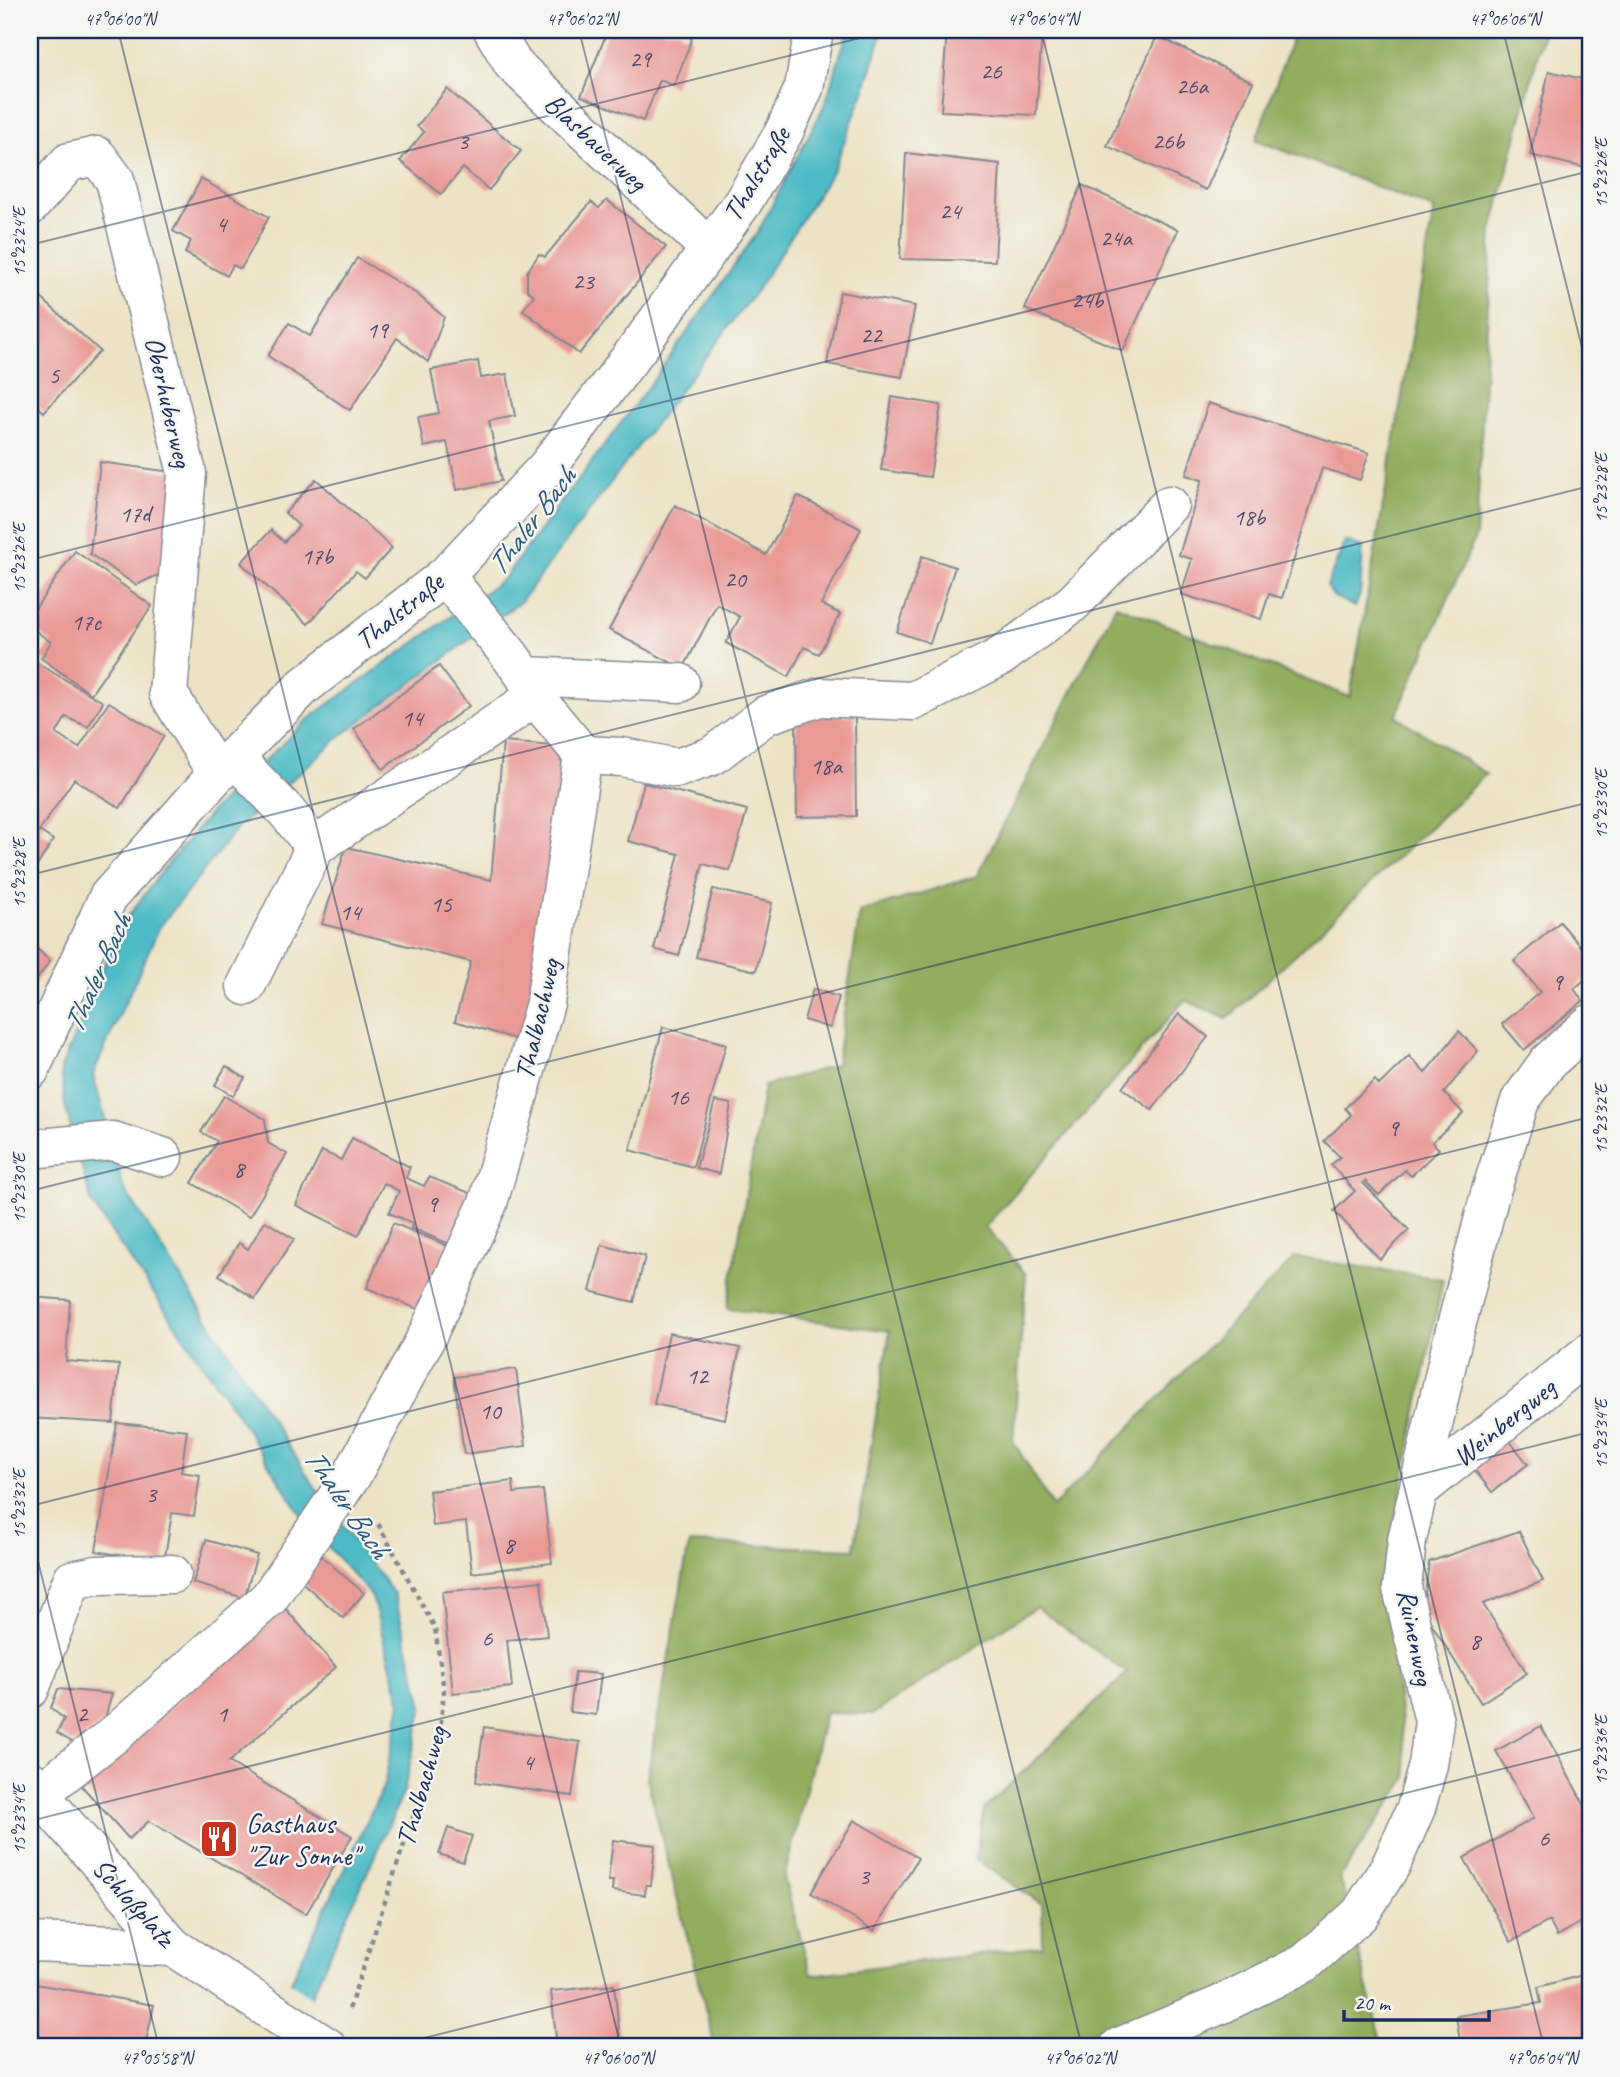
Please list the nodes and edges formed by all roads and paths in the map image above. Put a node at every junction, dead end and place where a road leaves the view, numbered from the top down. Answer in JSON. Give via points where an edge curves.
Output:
{"nodes":[{"id":1,"x":493,"y":30,"type":"edge"},
{"id":2,"x":814,"y":30,"type":"edge"},
{"id":3,"x":30,"y":206,"type":"edge"},
{"id":4,"x":709,"y":248,"type":"junction"},
{"id":5,"x":1169,"y":505,"type":"dead end"},
{"id":6,"x":457,"y":589,"type":"junction"},
{"id":7,"x":523,"y":675,"type":"junction"},
{"id":8,"x":680,"y":684,"type":"dead end"},
{"id":9,"x":583,"y":755,"type":"junction"},
{"id":10,"x":236,"y":771,"type":"junction"},
{"id":11,"x":316,"y":846,"type":"junction"},
{"id":12,"x":246,"y":986,"type":"dead end"},
{"id":13,"x":1590,"y":1024,"type":"edge"},
{"id":14,"x":30,"y":1069,"type":"edge"},
{"id":15,"x":44,"y":1148,"type":"edge"},
{"id":16,"x":163,"y":1157,"type":"dead end"},
{"id":17,"x":1590,"y":1352,"type":"edge"},
{"id":18,"x":342,"y":1490,"type":"junction"},
{"id":19,"x":1418,"y":1491,"type":"junction"},
{"id":20,"x":172,"y":1574,"type":"dead end"},
{"id":21,"x":30,"y":1689,"type":"edge"},
{"id":22,"x":34,"y":1787,"type":"edge"},
{"id":23,"x":30,"y":1942,"type":"edge"},
{"id":24,"x":173,"y":1948,"type":"junction"},
{"id":25,"x":347,"y":2013,"type":"dead end"},
{"id":26,"x":320,"y":2042,"type":"edge"},
{"id":27,"x":1119,"y":2047,"type":"edge"}],
"edges":[{"from":1,"to":4,"type":"street","name":"Blasbauerweg","via":[[513,64]]},
{"from":2,"to":4,"type":"street","name":"Thalstraße","via":[[804,88],[784,132],[743,202]]},
{"from":3,"to":10,"type":"street","name":"Oberhuberweg","via":[[69,162],[97,156],[115,180],[187,473],[168,693]]},
{"from":4,"to":6,"type":"street","name":"Thalstraße"},
{"from":5,"to":9,"type":"street","via":[[1073,603],[1000,657],[913,701],[820,697],[766,715],[712,756],[677,768]]},
{"from":6,"to":7,"type":"street"},
{"from":6,"to":10,"type":"street","name":"Thalstraße","via":[[304,686]]},
{"from":7,"to":8,"type":"street"},
{"from":7,"to":9,"type":"street"},
{"from":7,"to":11,"type":"street"},
{"from":9,"to":18,"type":"street","name":"Thalbachweg","via":[[545,1003],[488,1203],[427,1336]]},
{"from":10,"to":11,"type":"street","via":[[286,811]]},
{"from":10,"to":14,"type":"street","name":"Thalstraße","via":[[108,897]]},
{"from":11,"to":12,"type":"street"},
{"from":13,"to":19,"type":"street","name":"Ruinenweg","via":[[1548,1062],[1520,1101],[1490,1194]]},
{"from":15,"to":16,"type":"street","via":[[113,1141]]},
{"from":17,"to":19,"type":"street","name":"Weinbergweg"},
{"from":18,"to":22,"type":"street","name":"Thalbachweg","via":[[269,1598],[121,1729]]},
{"from":18,"to":25,"type":"path","name":"Thalbachweg","via":[[435,1628],[444,1691],[439,1740]]},
{"from":19,"to":27,"type":"street","name":"Ruinenweg","via":[[1402,1588],[1434,1721],[1416,1808],[1391,1865],[1360,1914],[1305,1963]]},
{"from":20,"to":21,"type":"street","via":[[72,1580]]},
{"from":22,"to":24,"type":"street","name":"Schloßplatz"},
{"from":23,"to":24,"type":"street"},
{"from":24,"to":26,"type":"street","name":"Schloßplatz"}]}
